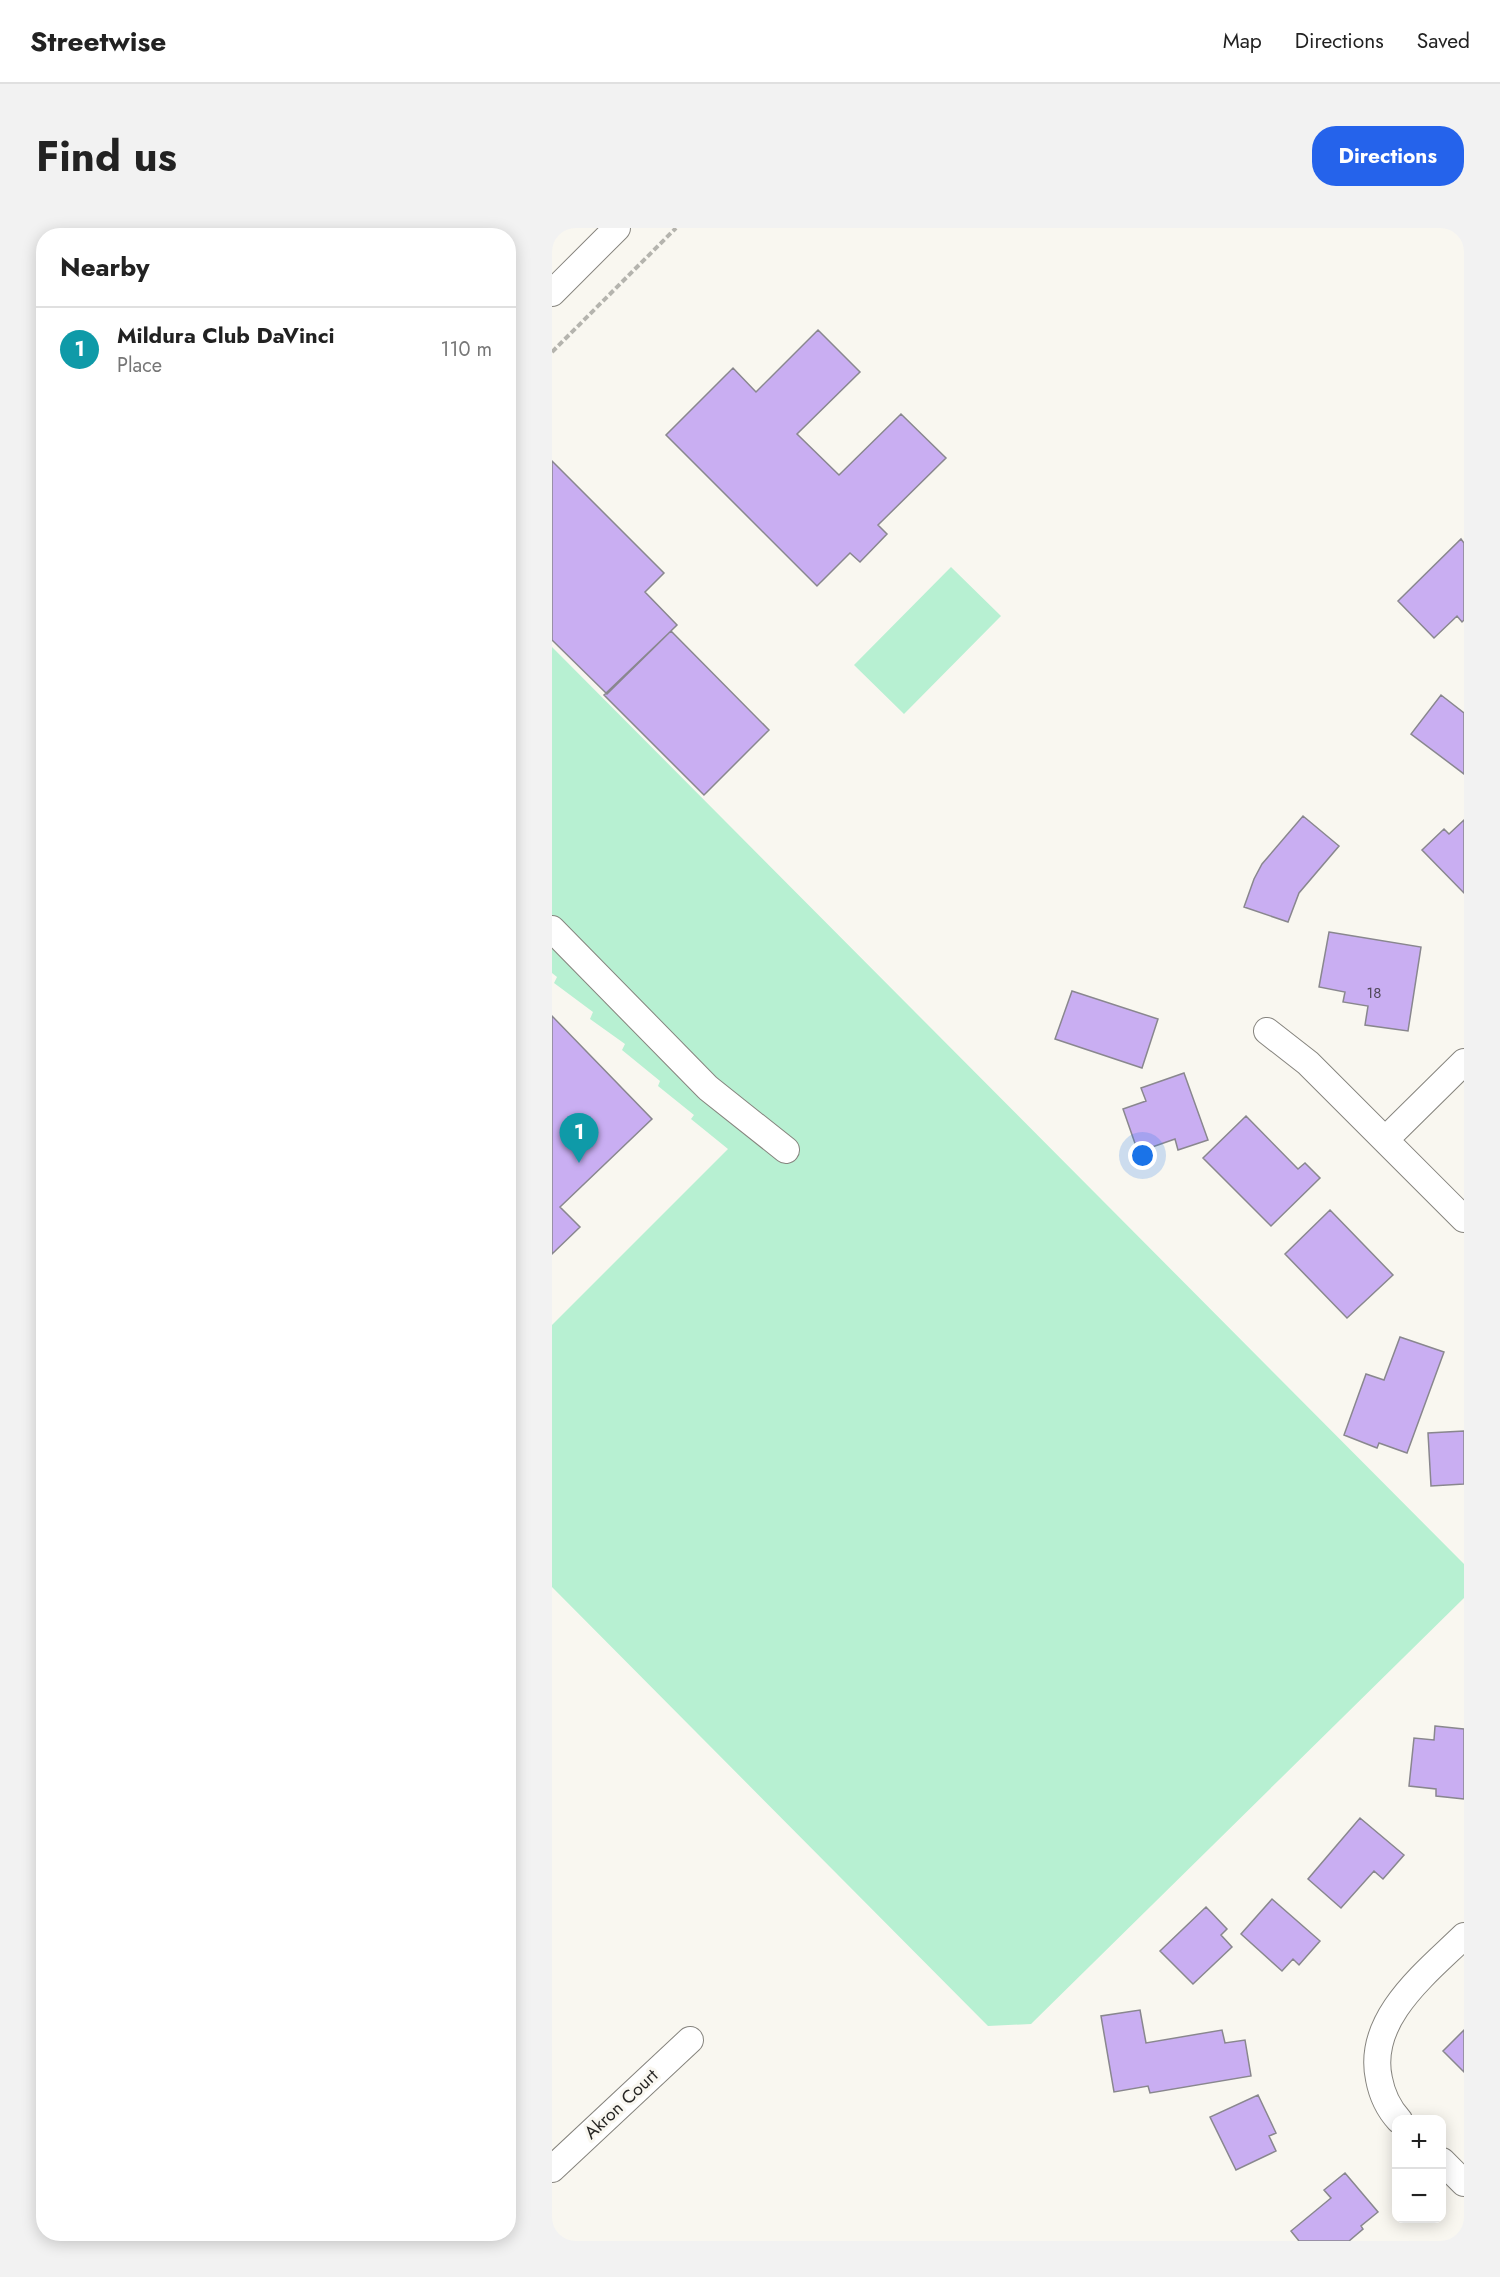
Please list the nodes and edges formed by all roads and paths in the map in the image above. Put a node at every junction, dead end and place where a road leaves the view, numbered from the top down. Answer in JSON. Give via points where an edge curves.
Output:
{"nodes":[{"id":1,"x":617,"y":228,"type":"edge"},
{"id":2,"x":676,"y":228,"type":"edge"},
{"id":3,"x":552,"y":293,"type":"edge"},
{"id":4,"x":552,"y":352,"type":"edge"},
{"id":5,"x":552,"y":929,"type":"edge"},
{"id":6,"x":1267,"y":1031,"type":"dead end"},
{"id":7,"x":1464,"y":1062,"type":"edge"},
{"id":8,"x":1385,"y":1140,"type":"junction"},
{"id":9,"x":786,"y":1150,"type":"dead end"},
{"id":10,"x":1464,"y":1220,"type":"edge"},
{"id":11,"x":1464,"y":1936,"type":"edge"},
{"id":12,"x":690,"y":2040,"type":"dead end"},
{"id":13,"x":1395,"y":2115,"type":"edge"},
{"id":14,"x":1446,"y":2165,"type":"edge"},
{"id":15,"x":552,"y":2169,"type":"edge"},
{"id":16,"x":1464,"y":2183,"type":"edge"}],
"edges":[{"from":1,"to":3,"type":"street"},
{"from":2,"to":4,"type":"path"},
{"from":5,"to":9,"type":"street","via":[[708,1088]]},
{"from":6,"to":8,"type":"street","via":[[1308,1063]]},
{"from":7,"to":8,"type":"street"},
{"from":8,"to":10,"type":"street"},
{"from":11,"to":13,"type":"street","via":[[1409,1989],[1382,2034],[1378,2074],[1382,2092]]},
{"from":12,"to":15,"type":"street","name":"Akron Court"},
{"from":14,"to":16,"type":"street"}]}
